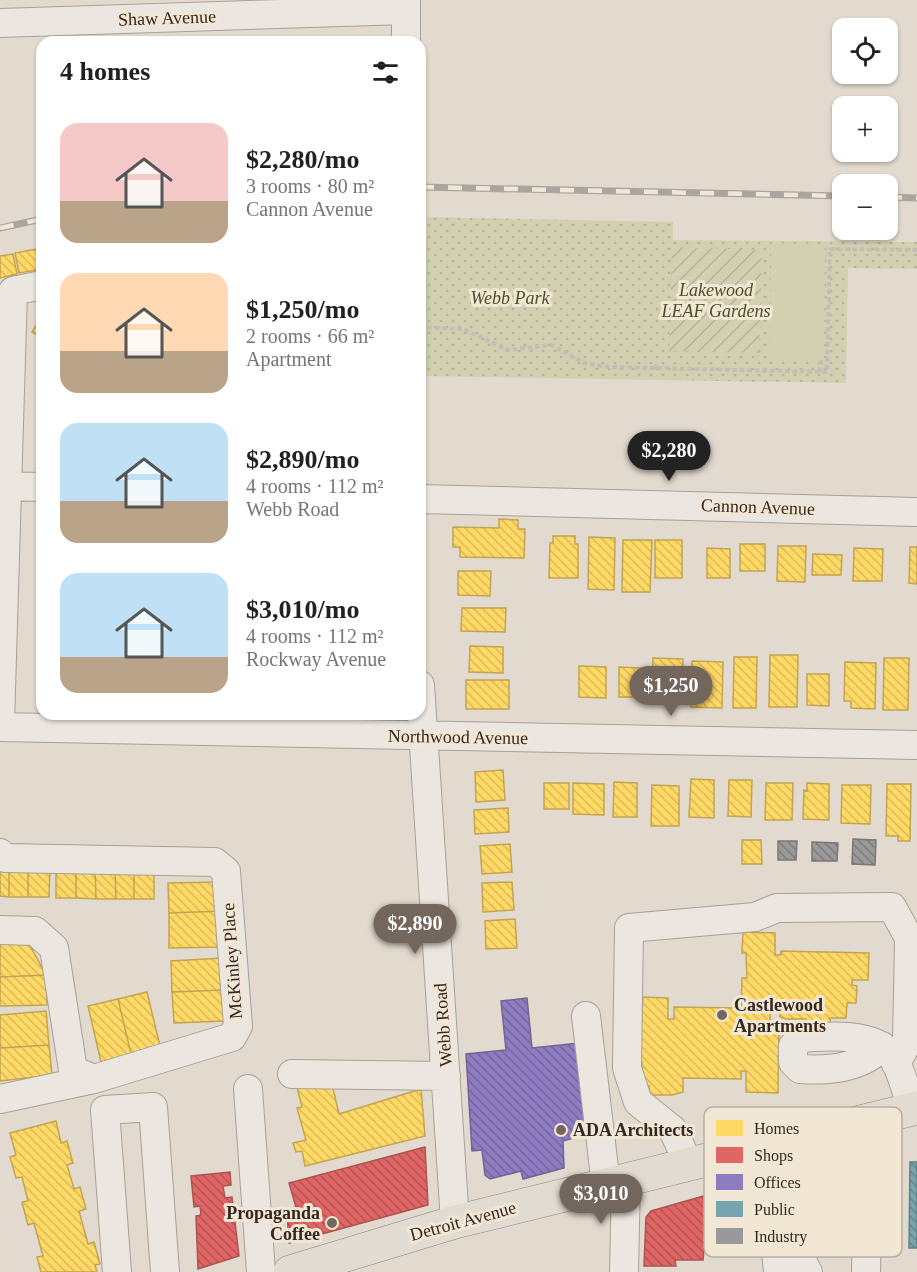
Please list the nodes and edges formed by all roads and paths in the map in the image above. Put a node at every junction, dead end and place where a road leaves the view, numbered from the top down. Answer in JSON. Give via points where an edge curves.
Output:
{"nodes":[{"id":1,"x":406,"y":5,"type":"edge"},
{"id":2,"x":0,"y":23,"type":"edge"},
{"id":3,"x":406,"y":36,"type":"edge"},
{"id":4,"x":917,"y":250,"type":"edge"},
{"id":5,"x":36,"y":286,"type":"edge"},
{"id":6,"x":7,"y":292,"type":"edge"},
{"id":7,"x":426,"y":327,"type":"edge"},
{"id":8,"x":821,"y":359,"type":"dead end"},
{"id":9,"x":656,"y":361,"type":"dead end"},
{"id":10,"x":656,"y":369,"type":"junction"},
{"id":11,"x":820,"y":372,"type":"junction"},
{"id":12,"x":4,"y":486,"type":"edge"},
{"id":13,"x":36,"y":488,"type":"edge"},
{"id":14,"x":426,"y":498,"type":"edge"},
{"id":15,"x":917,"y":512,"type":"edge"},
{"id":16,"x":423,"y":720,"type":"edge"},
{"id":17,"x":0,"y":725,"type":"edge"},
{"id":18,"x":424,"y":736,"type":"junction"},
{"id":19,"x":917,"y":746,"type":"edge"},
{"id":20,"x":0,"y":853,"type":"edge"},
{"id":21,"x":0,"y":930,"type":"edge"},
{"id":22,"x":586,"y":1016,"type":"dead end"},
{"id":23,"x":292,"y":1074,"type":"dead end"},
{"id":24,"x":446,"y":1076,"type":"junction"},
{"id":25,"x":94,"y":1079,"type":"junction"},
{"id":26,"x":248,"y":1089,"type":"dead end"},
{"id":27,"x":0,"y":1100,"type":"edge"},
{"id":28,"x":914,"y":1109,"type":"edge"},
{"id":29,"x":704,"y":1161,"type":"edge"},
{"id":30,"x":689,"y":1165,"type":"junction"},
{"id":31,"x":616,"y":1182,"type":"junction"},
{"id":32,"x":455,"y":1222,"type":"junction"},
{"id":33,"x":776,"y":1257,"type":"edge"},
{"id":34,"x":802,"y":1257,"type":"edge"},
{"id":35,"x":866,"y":1257,"type":"edge"},
{"id":36,"x":117,"y":1272,"type":"edge"},
{"id":37,"x":165,"y":1272,"type":"edge"},
{"id":38,"x":261,"y":1272,"type":"edge"},
{"id":39,"x":290,"y":1272,"type":"edge"},
{"id":40,"x":624,"y":1272,"type":"edge"},
{"id":41,"x":778,"y":1272,"type":"edge"},
{"id":42,"x":808,"y":1272,"type":"edge"},
{"id":43,"x":866,"y":1272,"type":"edge"}],
"edges":[{"from":1,"to":2,"type":"street","name":"Shaw Avenue"},
{"from":1,"to":3,"type":"street"},
{"from":4,"to":11,"type":"path","via":[[830,249],[827,372]]},
{"from":5,"to":6,"type":"street"},
{"from":6,"to":12,"type":"street"},
{"from":7,"to":10,"type":"path","via":[[463,329],[508,350],[552,345],[593,366]]},
{"from":8,"to":11,"type":"path"},
{"from":9,"to":10,"type":"path"},
{"from":10,"to":11,"type":"path"},
{"from":12,"to":13,"type":"street"},
{"from":12,"to":17,"type":"street"},
{"from":14,"to":15,"type":"street","name":"Cannon Avenue"},
{"from":16,"to":18,"type":"street","name":"Webb Road"},
{"from":17,"to":18,"type":"street","name":"Northwood Avenue"},
{"from":18,"to":19,"type":"street","name":"Northwood Avenue"},
{"from":18,"to":24,"type":"street","name":"Webb Road"},
{"from":20,"to":25,"type":"street","name":"McKinley Place","via":[[5,858],[215,862],[226,871],[238,1026],[232,1037]]},
{"from":21,"to":25,"type":"street","via":[[35,931],[54,948],[73,1070]]},
{"from":22,"to":31,"type":"street"},
{"from":23,"to":24,"type":"street"},
{"from":24,"to":32,"type":"street","name":"Webb Road"},
{"from":25,"to":27,"type":"street","name":"McKinley Place"},
{"from":26,"to":38,"type":"street"},
{"from":28,"to":30,"type":"street","via":[[889,1055],[907,1043],[909,938],[892,907],[777,908],[755,917],[628,928],[627,1068],[638,1102],[674,1130]]},
{"from":29,"to":30,"type":"main road","name":"Detroit Avenue"},
{"from":30,"to":31,"type":"main road","name":"Detroit Avenue"},
{"from":31,"to":32,"type":"main road","name":"Detroit Avenue"},
{"from":31,"to":40,"type":"street"},
{"from":32,"to":39,"type":"main road","name":"Detroit Avenue"},
{"from":33,"to":41,"type":"street"},
{"from":34,"to":42,"type":"street"},
{"from":35,"to":43,"type":"street"},
{"from":36,"to":37,"type":"street","via":[[105,1110],[153,1107]]}]}
